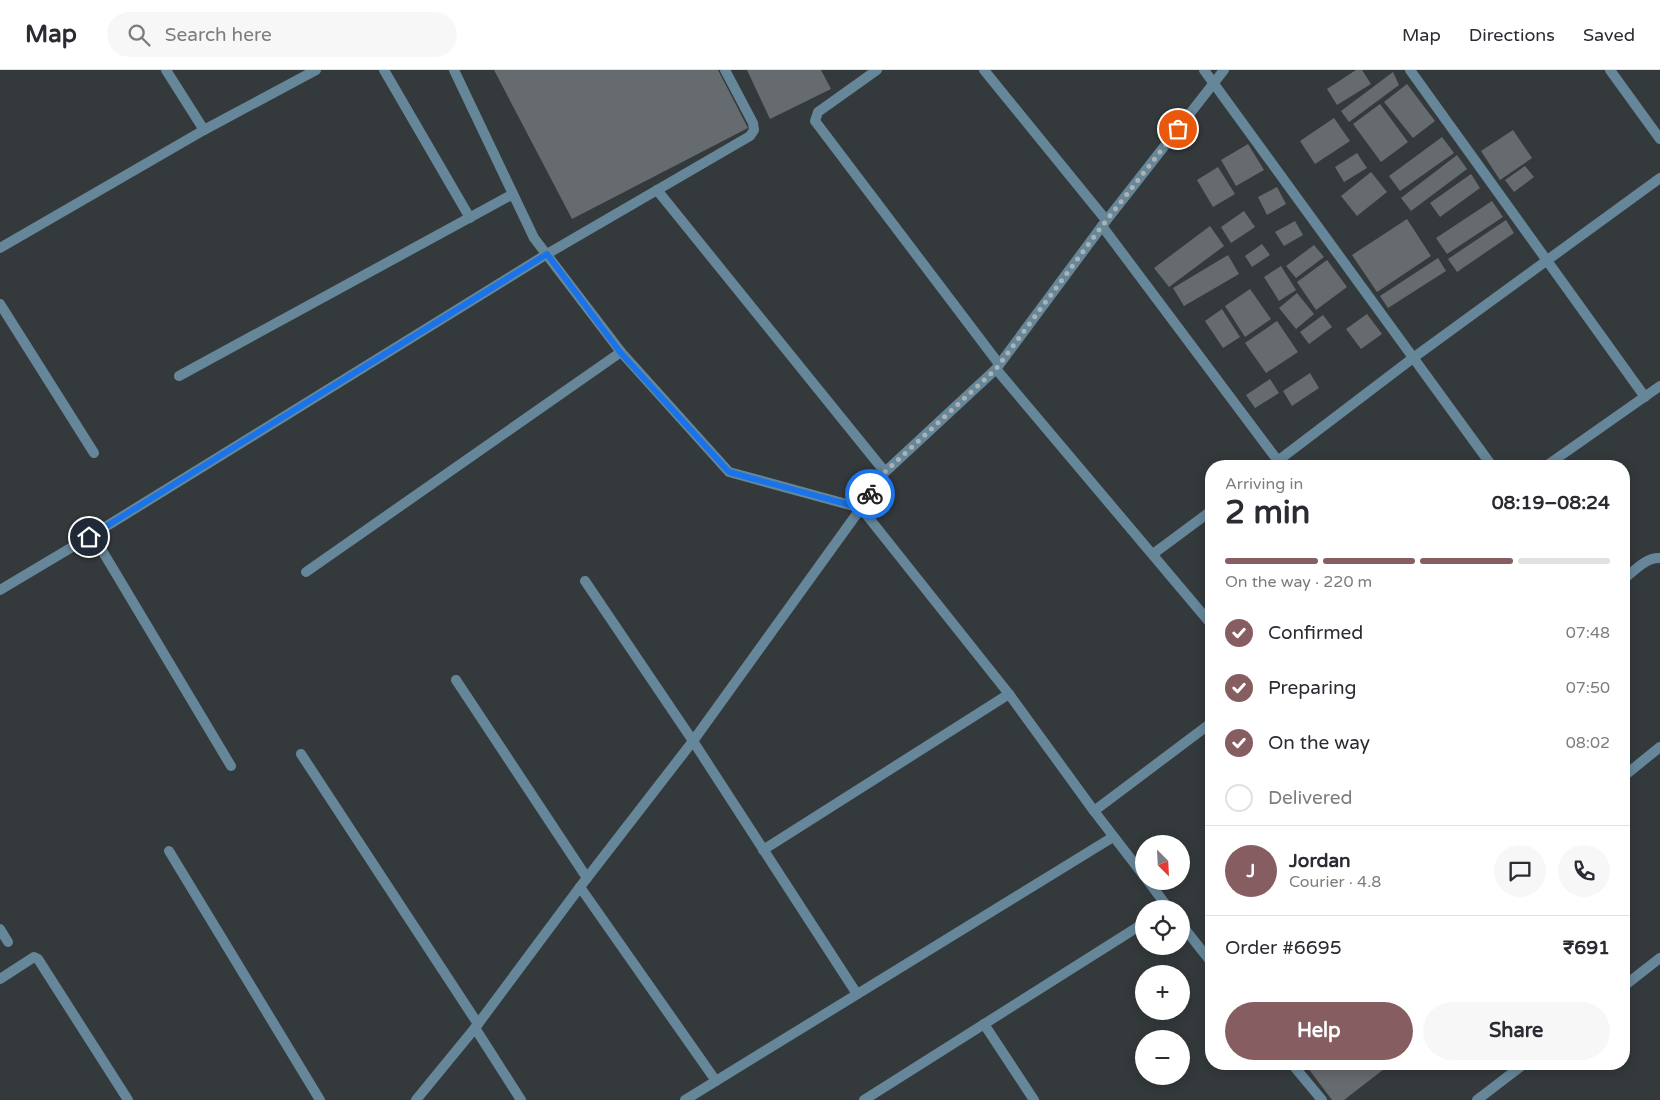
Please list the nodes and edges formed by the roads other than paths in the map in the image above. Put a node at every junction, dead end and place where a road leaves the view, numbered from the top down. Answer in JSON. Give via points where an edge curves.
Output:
{"nodes":[{"id":1,"x":166,"y":70,"type":"edge"},
{"id":2,"x":316,"y":70,"type":"edge"},
{"id":3,"x":384,"y":70,"type":"edge"},
{"id":4,"x":454,"y":70,"type":"edge"},
{"id":5,"x":725,"y":70,"type":"edge"},
{"id":6,"x":877,"y":70,"type":"edge"},
{"id":7,"x":984,"y":70,"type":"edge"},
{"id":8,"x":1204,"y":70,"type":"edge"},
{"id":9,"x":1224,"y":70,"type":"edge"},
{"id":10,"x":1410,"y":70,"type":"edge"},
{"id":11,"x":1610,"y":70,"type":"edge"},
{"id":12,"x":1214,"y":83,"type":"junction"},
{"id":13,"x":204,"y":130,"type":"junction"},
{"id":14,"x":1660,"y":139,"type":"edge"},
{"id":15,"x":1660,"y":178,"type":"edge"},
{"id":16,"x":657,"y":190,"type":"junction"},
{"id":17,"x":513,"y":194,"type":"junction"},
{"id":18,"x":470,"y":218,"type":"junction"},
{"id":19,"x":1104,"y":223,"type":"junction"},
{"id":20,"x":0,"y":248,"type":"edge"},
{"id":21,"x":547,"y":254,"type":"junction"},
{"id":22,"x":1547,"y":260,"type":"junction"},
{"id":23,"x":0,"y":304,"type":"edge"},
{"id":24,"x":620,"y":352,"type":"junction"},
{"id":25,"x":1414,"y":358,"type":"junction"},
{"id":26,"x":998,"y":366,"type":"junction"},
{"id":27,"x":179,"y":376,"type":"dead end"},
{"id":28,"x":1660,"y":386,"type":"edge"},
{"id":29,"x":1645,"y":397,"type":"junction"},
{"id":30,"x":94,"y":453,"type":"dead end"},
{"id":31,"x":1273,"y":460,"type":"edge"},
{"id":32,"x":1283,"y":460,"type":"edge"},
{"id":33,"x":1488,"y":460,"type":"edge"},
{"id":34,"x":1555,"y":460,"type":"edge"},
{"id":35,"x":885,"y":472,"type":"junction"},
{"id":36,"x":861,"y":508,"type":"junction"},
{"id":37,"x":1205,"y":515,"type":"edge"},
{"id":38,"x":89,"y":537,"type":"junction"},
{"id":39,"x":1152,"y":554,"type":"junction"},
{"id":40,"x":1660,"y":558,"type":"edge"},
{"id":41,"x":306,"y":572,"type":"dead end"},
{"id":42,"x":1630,"y":574,"type":"edge"},
{"id":43,"x":585,"y":581,"type":"dead end"},
{"id":44,"x":0,"y":590,"type":"edge"},
{"id":45,"x":1205,"y":617,"type":"edge"},
{"id":46,"x":456,"y":680,"type":"dead end"},
{"id":47,"x":1009,"y":694,"type":"junction"},
{"id":48,"x":1205,"y":728,"type":"edge"},
{"id":49,"x":693,"y":741,"type":"junction"},
{"id":50,"x":1660,"y":747,"type":"edge"},
{"id":51,"x":301,"y":754,"type":"dead end"},
{"id":52,"x":231,"y":766,"type":"dead end"},
{"id":53,"x":1630,"y":771,"type":"edge"},
{"id":54,"x":1094,"y":811,"type":"junction"},
{"id":55,"x":1113,"y":836,"type":"junction"},
{"id":56,"x":763,"y":850,"type":"junction"},
{"id":57,"x":169,"y":852,"type":"dead end"},
{"id":58,"x":1135,"y":864,"type":"edge"},
{"id":59,"x":588,"y":878,"type":"junction"},
{"id":60,"x":580,"y":887,"type":"junction"},
{"id":61,"x":0,"y":929,"type":"edge"},
{"id":62,"x":1135,"y":929,"type":"edge"},
{"id":63,"x":1190,"y":935,"type":"edge"},
{"id":64,"x":8,"y":942,"type":"dead end"},
{"id":65,"x":1205,"y":954,"type":"edge"},
{"id":66,"x":1660,"y":958,"type":"edge"},
{"id":67,"x":0,"y":979,"type":"edge"},
{"id":68,"x":1630,"y":981,"type":"edge"},
{"id":69,"x":857,"y":994,"type":"junction"},
{"id":70,"x":984,"y":1024,"type":"junction"},
{"id":71,"x":476,"y":1026,"type":"junction"},
{"id":72,"x":1297,"y":1070,"type":"edge"},
{"id":73,"x":1516,"y":1070,"type":"edge"},
{"id":74,"x":716,"y":1081,"type":"junction"},
{"id":75,"x":128,"y":1100,"type":"edge"},
{"id":76,"x":320,"y":1100,"type":"edge"},
{"id":77,"x":416,"y":1100,"type":"edge"},
{"id":78,"x":521,"y":1100,"type":"edge"},
{"id":79,"x":685,"y":1100,"type":"edge"},
{"id":80,"x":864,"y":1100,"type":"edge"},
{"id":81,"x":1034,"y":1100,"type":"edge"},
{"id":82,"x":1322,"y":1100,"type":"edge"},
{"id":83,"x":1477,"y":1100,"type":"edge"}],
"edges":[{"from":1,"to":13,"type":"street"},
{"from":2,"to":13,"type":"street"},
{"from":3,"to":18,"type":"street"},
{"from":4,"to":17,"type":"street"},
{"from":5,"to":16,"type":"street","via":[[754,130],[750,136]]},
{"from":6,"to":26,"type":"street","via":[[818,112],[815,121]]},
{"from":7,"to":19,"type":"street"},
{"from":8,"to":12,"type":"street"},
{"from":9,"to":12,"type":"street"},
{"from":10,"to":22,"type":"street"},
{"from":11,"to":14,"type":"street"},
{"from":12,"to":19,"type":"street"},
{"from":12,"to":25,"type":"street"},
{"from":13,"to":20,"type":"street"},
{"from":15,"to":22,"type":"street"},
{"from":16,"to":21,"type":"street"},
{"from":16,"to":35,"type":"street"},
{"from":17,"to":18,"type":"street"},
{"from":17,"to":21,"type":"street","via":[[534,238]]},
{"from":18,"to":27,"type":"street"},
{"from":19,"to":26,"type":"street"},
{"from":19,"to":31,"type":"street"},
{"from":21,"to":24,"type":"street"},
{"from":21,"to":38,"type":"street"},
{"from":22,"to":25,"type":"street"},
{"from":22,"to":29,"type":"street"},
{"from":23,"to":30,"type":"street"},
{"from":24,"to":36,"type":"street","via":[[729,472]]},
{"from":24,"to":41,"type":"street"},
{"from":25,"to":32,"type":"street"},
{"from":25,"to":33,"type":"street"},
{"from":26,"to":35,"type":"street"},
{"from":26,"to":39,"type":"street"},
{"from":28,"to":29,"type":"street"},
{"from":29,"to":34,"type":"street"},
{"from":35,"to":36,"type":"street"},
{"from":36,"to":47,"type":"street"},
{"from":36,"to":49,"type":"street"},
{"from":37,"to":39,"type":"street"},
{"from":38,"to":44,"type":"street"},
{"from":38,"to":52,"type":"street","via":[[100,547]]},
{"from":39,"to":45,"type":"street"},
{"from":40,"to":42,"type":"street","via":[[1648,560]]},
{"from":43,"to":49,"type":"street"},
{"from":46,"to":59,"type":"street"},
{"from":47,"to":54,"type":"street"},
{"from":47,"to":56,"type":"street"},
{"from":48,"to":54,"type":"street"},
{"from":49,"to":56,"type":"street"},
{"from":49,"to":59,"type":"street"},
{"from":50,"to":53,"type":"street"},
{"from":51,"to":71,"type":"street"},
{"from":54,"to":55,"type":"street"},
{"from":55,"to":58,"type":"street"},
{"from":55,"to":69,"type":"street"},
{"from":56,"to":69,"type":"street"},
{"from":57,"to":76,"type":"street"},
{"from":59,"to":60,"type":"street"},
{"from":60,"to":71,"type":"street"},
{"from":60,"to":74,"type":"street"},
{"from":61,"to":64,"type":"street"},
{"from":62,"to":70,"type":"street"},
{"from":63,"to":65,"type":"street"},
{"from":66,"to":68,"type":"street"},
{"from":67,"to":75,"type":"street","via":[[34,957],[38,958]]},
{"from":69,"to":74,"type":"street"},
{"from":70,"to":80,"type":"street"},
{"from":70,"to":81,"type":"street"},
{"from":71,"to":77,"type":"street"},
{"from":71,"to":78,"type":"street"},
{"from":72,"to":82,"type":"street"},
{"from":73,"to":83,"type":"street"},
{"from":74,"to":79,"type":"street"}]}
